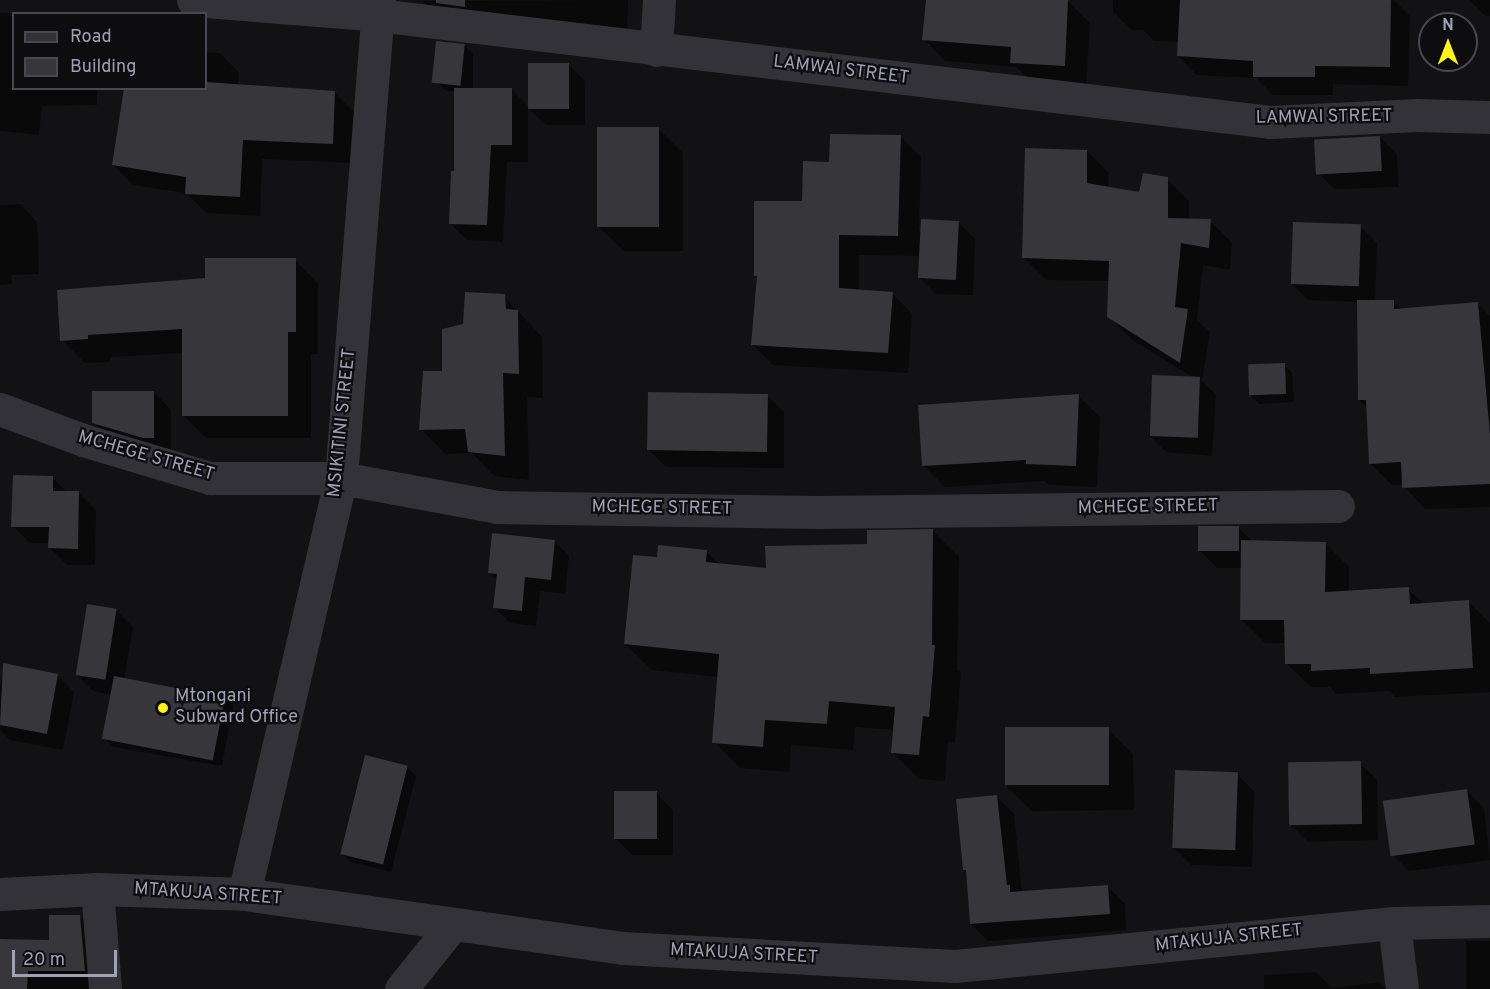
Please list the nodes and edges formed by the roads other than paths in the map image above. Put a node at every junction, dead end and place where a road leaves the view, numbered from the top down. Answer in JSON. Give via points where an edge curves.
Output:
{"nodes":[{"id":1,"x":192,"y":0,"type":"edge"},
{"id":2,"x":659,"y":0,"type":"edge"},
{"id":3,"x":379,"y":8,"type":"edge"},
{"id":4,"x":656,"y":50,"type":"junction"},
{"id":5,"x":1490,"y":117,"type":"edge"},
{"id":6,"x":0,"y":409,"type":"edge"},
{"id":7,"x":341,"y":478,"type":"junction"},
{"id":8,"x":1338,"y":506,"type":"dead end"},
{"id":9,"x":97,"y":889,"type":"junction"},
{"id":10,"x":0,"y":894,"type":"edge"},
{"id":11,"x":244,"y":894,"type":"junction"},
{"id":12,"x":1490,"y":921,"type":"edge"},
{"id":13,"x":1394,"y":923,"type":"junction"},
{"id":14,"x":453,"y":924,"type":"junction"},
{"id":15,"x":105,"y":989,"type":"edge"},
{"id":16,"x":401,"y":989,"type":"edge"},
{"id":17,"x":1402,"y":989,"type":"edge"}],
"edges":[{"from":1,"to":3,"type":"street","name":"LAMWAI STREET"},
{"from":2,"to":4,"type":"street"},
{"from":3,"to":4,"type":"street","name":"LAMWAI STREET"},
{"from":3,"to":7,"type":"street","name":"MSIKITINI STREET"},
{"from":4,"to":5,"type":"street","name":"LAMWAI STREET","via":[[1270,122],[1417,115]]},
{"from":6,"to":7,"type":"street","name":"MCHEGE STREET","via":[[83,440],[210,478]]},
{"from":7,"to":8,"type":"street","name":"MCHEGE STREET","via":[[497,507],[818,512]]},
{"from":7,"to":11,"type":"street","name":"MSIKITINI STREET"},
{"from":9,"to":10,"type":"street","name":"MTAKUJA STREET"},
{"from":9,"to":11,"type":"street","name":"MTAKUJA STREET"},
{"from":9,"to":15,"type":"street"},
{"from":11,"to":14,"type":"street","name":"MTAKUJA STREET"},
{"from":12,"to":13,"type":"street","name":"MTAKUJA STREET"},
{"from":13,"to":14,"type":"street","name":"MTAKUJA STREET","via":[[955,966],[623,948]]},
{"from":13,"to":17,"type":"street"},
{"from":14,"to":16,"type":"street"}]}
